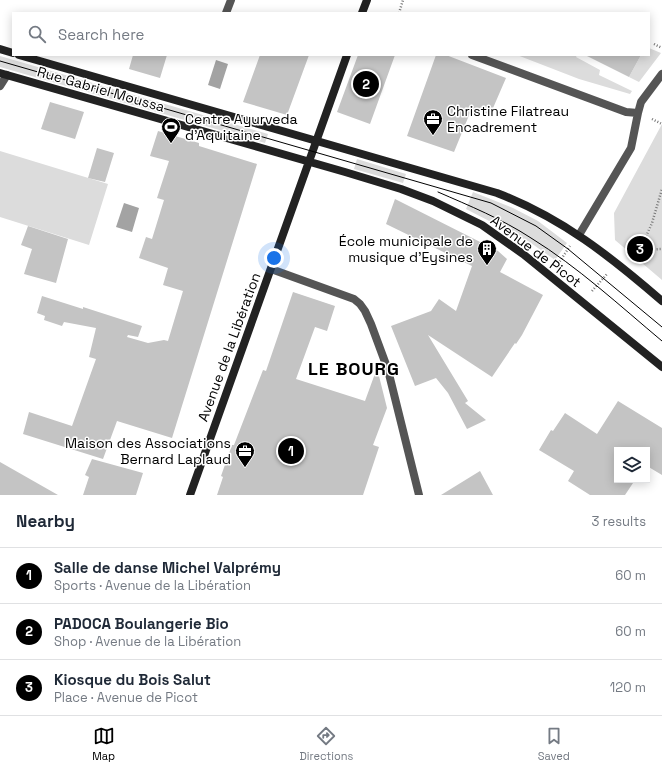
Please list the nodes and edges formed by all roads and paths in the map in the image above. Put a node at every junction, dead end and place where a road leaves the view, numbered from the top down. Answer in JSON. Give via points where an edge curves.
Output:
{"nodes":[{"id":1,"x":231,"y":0,"type":"edge"},
{"id":2,"x":367,"y":0,"type":"edge"},
{"id":3,"x":403,"y":0,"type":"edge"},
{"id":4,"x":226,"y":12,"type":"edge"},
{"id":5,"x":362,"y":12,"type":"edge"},
{"id":6,"x":399,"y":12,"type":"edge"},
{"id":7,"x":654,"y":44,"type":"dead end"},
{"id":8,"x":662,"y":48,"type":"edge"},
{"id":9,"x":0,"y":49,"type":"edge"},
{"id":10,"x":12,"y":53,"type":"edge"},
{"id":11,"x":22,"y":56,"type":"edge"},
{"id":12,"x":347,"y":56,"type":"edge"},
{"id":13,"x":475,"y":56,"type":"edge"},
{"id":14,"x":3,"y":74,"type":"edge"},
{"id":15,"x":662,"y":74,"type":"edge"},
{"id":16,"x":0,"y":86,"type":"edge"},
{"id":17,"x":638,"y":113,"type":"junction"},
{"id":18,"x":316,"y":141,"type":"junction"},
{"id":19,"x":309,"y":162,"type":"junction"},
{"id":20,"x":662,"y":190,"type":"edge"},
{"id":21,"x":579,"y":235,"type":"junction"},
{"id":22,"x":662,"y":249,"type":"edge"},
{"id":23,"x":640,"y":250,"type":"junction"},
{"id":24,"x":617,"y":262,"type":"junction"},
{"id":25,"x":270,"y":268,"type":"junction"},
{"id":26,"x":550,"y":276,"type":"junction"},
{"id":27,"x":662,"y":301,"type":"edge"},
{"id":28,"x":583,"y":303,"type":"junction"},
{"id":29,"x":662,"y":367,"type":"edge"},
{"id":30,"x":190,"y":495,"type":"edge"},
{"id":31,"x":419,"y":495,"type":"edge"}],
"edges":[{"from":1,"to":4,"type":"street"},
{"from":2,"to":5,"type":"street"},
{"from":3,"to":6,"type":"path"},
{"from":7,"to":8,"type":"path"},
{"from":9,"to":10,"type":"street"},
{"from":11,"to":18,"type":"street","name":"Rue Gabriel Moussa"},
{"from":12,"to":18,"type":"street"},
{"from":13,"to":17,"type":"street","via":[[626,112]]},
{"from":14,"to":16,"type":"street"},
{"from":14,"to":19,"type":"street","name":"Rue Gabriel Moussa"},
{"from":15,"to":17,"type":"street","via":[[641,102]]},
{"from":17,"to":21,"type":"street","via":[[631,148]]},
{"from":18,"to":19,"type":"street","name":"Avenue de la Libération"},
{"from":18,"to":21,"type":"street","name":"Avenue de Picot","via":[[497,193],[526,205]]},
{"from":19,"to":25,"type":"street","name":"Avenue de la Libération"},
{"from":19,"to":26,"type":"street","name":"Avenue de Picot","via":[[401,189],[465,216],[503,238]]},
{"from":20,"to":23,"type":"path"},
{"from":21,"to":24,"type":"street","name":"Avenue de Picot"},
{"from":21,"to":26,"type":"path"},
{"from":22,"to":23,"type":"path"},
{"from":23,"to":24,"type":"path","via":[[623,255]]},
{"from":24,"to":27,"type":"street","name":"Avenue de Picot"},
{"from":24,"to":28,"type":"path"},
{"from":25,"to":30,"type":"street","name":"Avenue de la Libération"},
{"from":25,"to":31,"type":"street","via":[[354,299],[363,308],[388,370]]},
{"from":26,"to":28,"type":"street","name":"Avenue de Picot"},
{"from":28,"to":29,"type":"street","name":"Avenue de Picot"}]}
